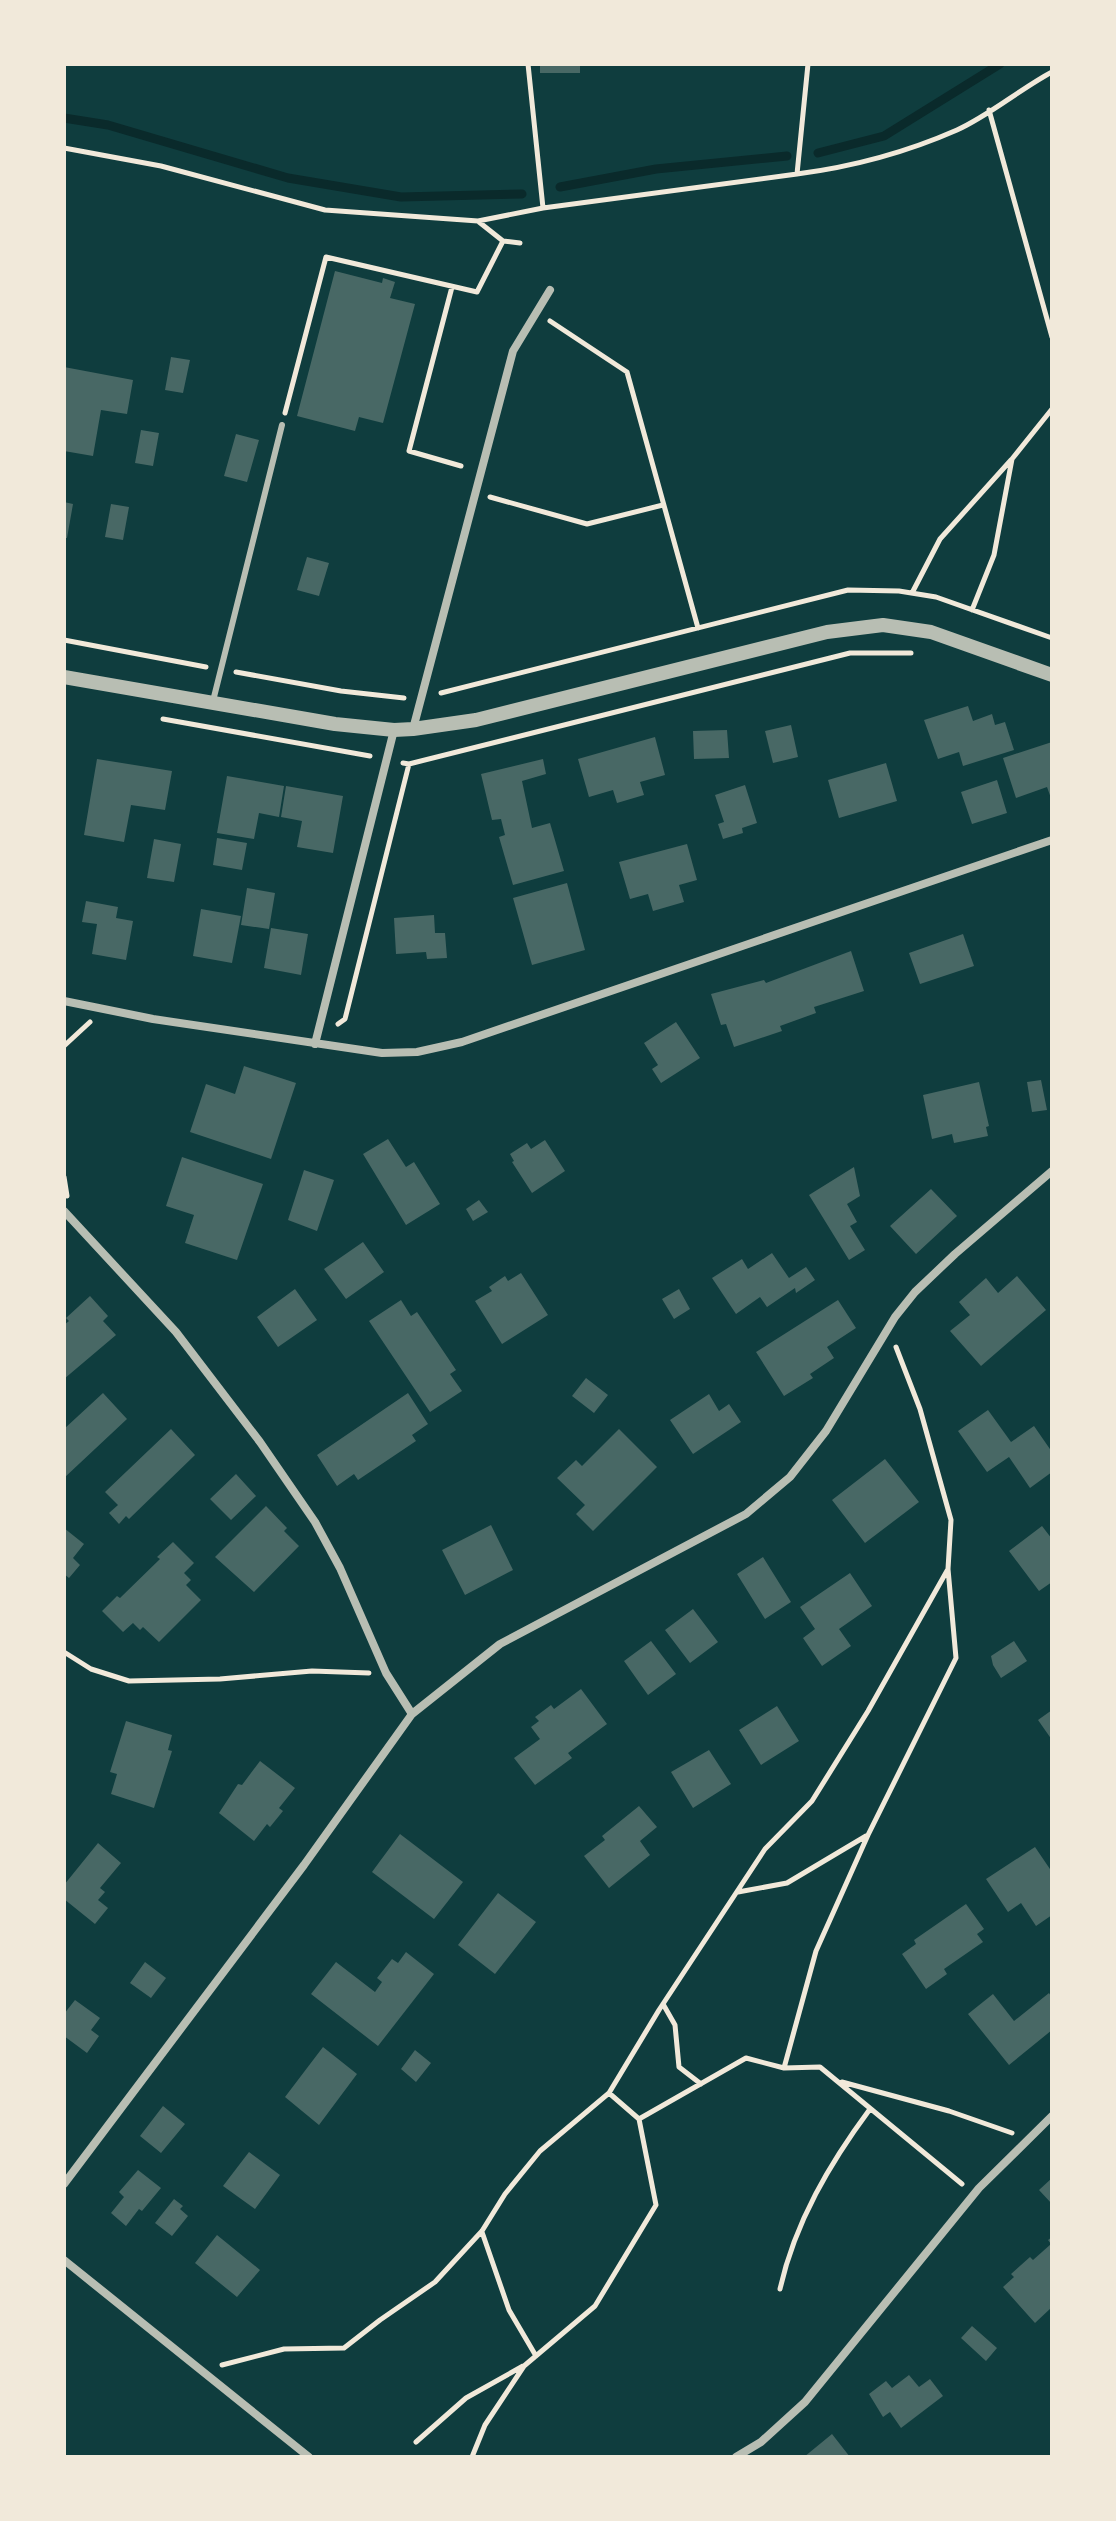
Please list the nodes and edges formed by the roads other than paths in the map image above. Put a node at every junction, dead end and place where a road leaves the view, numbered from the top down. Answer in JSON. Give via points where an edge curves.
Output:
{"nodes":[{"id":1,"x":550,"y":290,"type":"dead end"},
{"id":2,"x":282,"y":425,"type":"road end"},
{"id":3,"x":1052,"y":675,"type":"edge"},
{"id":4,"x":64,"y":677,"type":"edge"},
{"id":5,"x":212,"y":704,"type":"junction"},
{"id":6,"x":413,"y":729,"type":"junction"},
{"id":7,"x":394,"y":730,"type":"junction"},
{"id":8,"x":1052,"y":840,"type":"edge"},
{"id":9,"x":64,"y":1001,"type":"edge"},
{"id":10,"x":315,"y":1044,"type":"junction"},
{"id":11,"x":1052,"y":1171,"type":"edge"},
{"id":12,"x":64,"y":1211,"type":"edge"},
{"id":13,"x":412,"y":1714,"type":"junction"},
{"id":14,"x":1052,"y":2116,"type":"edge"},
{"id":15,"x":64,"y":2184,"type":"edge"},
{"id":16,"x":64,"y":2260,"type":"edge"},
{"id":17,"x":309,"y":2457,"type":"edge"},
{"id":18,"x":736,"y":2457,"type":"edge"}],
"edges":[{"from":1,"to":6,"type":"street","via":[[513,351]]},
{"from":2,"to":5,"type":"lane"},
{"from":3,"to":6,"type":"street","via":[[931,632],[883,625],[827,632],[476,720]]},
{"from":4,"to":5,"type":"street"},
{"from":5,"to":7,"type":"street"},
{"from":6,"to":7,"type":"street"},
{"from":7,"to":10,"type":"street"},
{"from":8,"to":10,"type":"street","via":[[462,1042],[382,1053]]},
{"from":9,"to":10,"type":"street"},
{"from":11,"to":13,"type":"street","via":[[915,1292],[826,1431],[790,1477],[746,1514],[500,1644]]},
{"from":12,"to":13,"type":"street","via":[[176,1332],[260,1442],[315,1522],[386,1673]]},
{"from":13,"to":15,"type":"street"},
{"from":14,"to":18,"type":"street","via":[[974,2194],[805,2402]]},
{"from":16,"to":17,"type":"street"}]}
